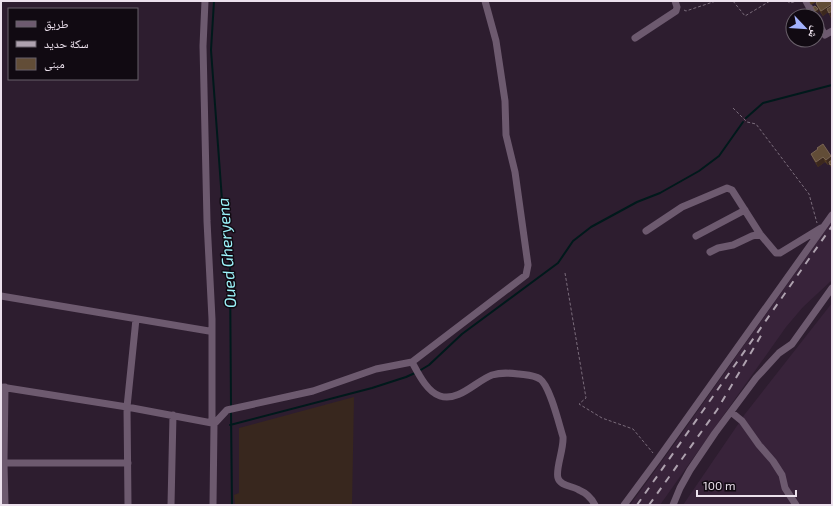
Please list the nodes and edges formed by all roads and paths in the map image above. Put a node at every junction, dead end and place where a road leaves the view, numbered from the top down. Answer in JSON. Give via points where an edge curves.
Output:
{"nodes":[{"id":1,"x":205,"y":1,"type":"edge"},
{"id":2,"x":485,"y":1,"type":"edge"},
{"id":3,"x":675,"y":1,"type":"edge"},
{"id":4,"x":716,"y":1,"type":"edge"},
{"id":5,"x":733,"y":1,"type":"edge"},
{"id":6,"x":770,"y":1,"type":"edge"},
{"id":7,"x":786,"y":1,"type":"edge"},
{"id":8,"x":797,"y":1,"type":"edge"},
{"id":9,"x":806,"y":1,"type":"edge"},
{"id":10,"x":813,"y":8,"type":"edge"},
{"id":11,"x":677,"y":9,"type":"junction"},
{"id":12,"x":635,"y":38,"type":"dead end"},
{"id":13,"x":733,"y":108,"type":"dead end"},
{"id":14,"x":745,"y":210,"type":"junction"},
{"id":15,"x":832,"y":215,"type":"edge"},
{"id":16,"x":822,"y":228,"type":"junction"},
{"id":17,"x":646,"y":231,"type":"dead end"},
{"id":18,"x":760,"y":234,"type":"junction"},
{"id":19,"x":696,"y":236,"type":"dead end"},
{"id":20,"x":710,"y":252,"type":"dead end"},
{"id":21,"x":565,"y":273,"type":"dead end"},
{"id":22,"x":832,"y":288,"type":"edge"},
{"id":23,"x":1,"y":296,"type":"edge"},
{"id":24,"x":136,"y":319,"type":"junction"},
{"id":25,"x":208,"y":331,"type":"dead end"},
{"id":26,"x":412,"y":362,"type":"junction"},
{"id":27,"x":3,"y":387,"type":"edge"},
{"id":28,"x":126,"y":407,"type":"junction"},
{"id":29,"x":731,"y":412,"type":"junction"},
{"id":30,"x":173,"y":415,"type":"junction"},
{"id":31,"x":213,"y":423,"type":"junction"},
{"id":32,"x":658,"y":459,"type":"junction"},
{"id":33,"x":128,"y":462,"type":"junction"},
{"id":34,"x":2,"y":463,"type":"edge"},
{"id":35,"x":5,"y":505,"type":"edge"},
{"id":36,"x":128,"y":505,"type":"edge"},
{"id":37,"x":171,"y":505,"type":"edge"},
{"id":38,"x":213,"y":505,"type":"edge"},
{"id":39,"x":595,"y":505,"type":"edge"},
{"id":40,"x":624,"y":505,"type":"edge"},
{"id":41,"x":673,"y":505,"type":"edge"},
{"id":42,"x":796,"y":505,"type":"edge"}],
"edges":[{"from":1,"to":31,"type":"street","via":[[203,46]]},
{"from":2,"to":26,"type":"street","via":[[496,41],[505,101],[506,135],[515,172],[528,270],[520,280]]},
{"from":3,"to":11,"type":"street"},
{"from":4,"to":11,"type":"path","via":[[686,11]]},
{"from":5,"to":6,"type":"path","via":[[745,16]]},
{"from":7,"to":8,"type":"path"},
{"from":9,"to":10,"type":"street"},
{"from":11,"to":12,"type":"street"},
{"from":13,"to":16,"type":"path","via":[[747,122],[756,124],[809,194]]},
{"from":14,"to":17,"type":"street","via":[[732,190],[723,188],[682,207]]},
{"from":14,"to":18,"type":"street"},
{"from":14,"to":19,"type":"street"},
{"from":15,"to":16,"type":"street"},
{"from":16,"to":18,"type":"street","via":[[780,253],[776,253]]},
{"from":16,"to":32,"type":"street"},
{"from":18,"to":20,"type":"street"},
{"from":21,"to":32,"type":"path","via":[[586,398],[579,404],[602,418],[633,429]]},
{"from":22,"to":29,"type":"street","via":[[792,344],[779,353],[756,378]]},
{"from":23,"to":24,"type":"street"},
{"from":24,"to":25,"type":"street"},
{"from":24,"to":28,"type":"street"},
{"from":26,"to":31,"type":"street","via":[[376,369],[313,391],[227,410]]},
{"from":26,"to":39,"type":"street","via":[[432,392],[438,396],[458,394],[498,373],[535,376],[541,380],[548,388],[563,437],[558,478],[562,484],[583,492]]},
{"from":27,"to":28,"type":"street"},
{"from":27,"to":34,"type":"street"},
{"from":28,"to":30,"type":"street"},
{"from":28,"to":33,"type":"street"},
{"from":29,"to":41,"type":"street","via":[[690,470]]},
{"from":29,"to":42,"type":"street","via":[[742,421],[773,461]]},
{"from":30,"to":31,"type":"street"},
{"from":30,"to":37,"type":"street"},
{"from":31,"to":38,"type":"street"},
{"from":32,"to":40,"type":"street"},
{"from":33,"to":34,"type":"street"},
{"from":33,"to":36,"type":"street"},
{"from":34,"to":35,"type":"street"}]}
